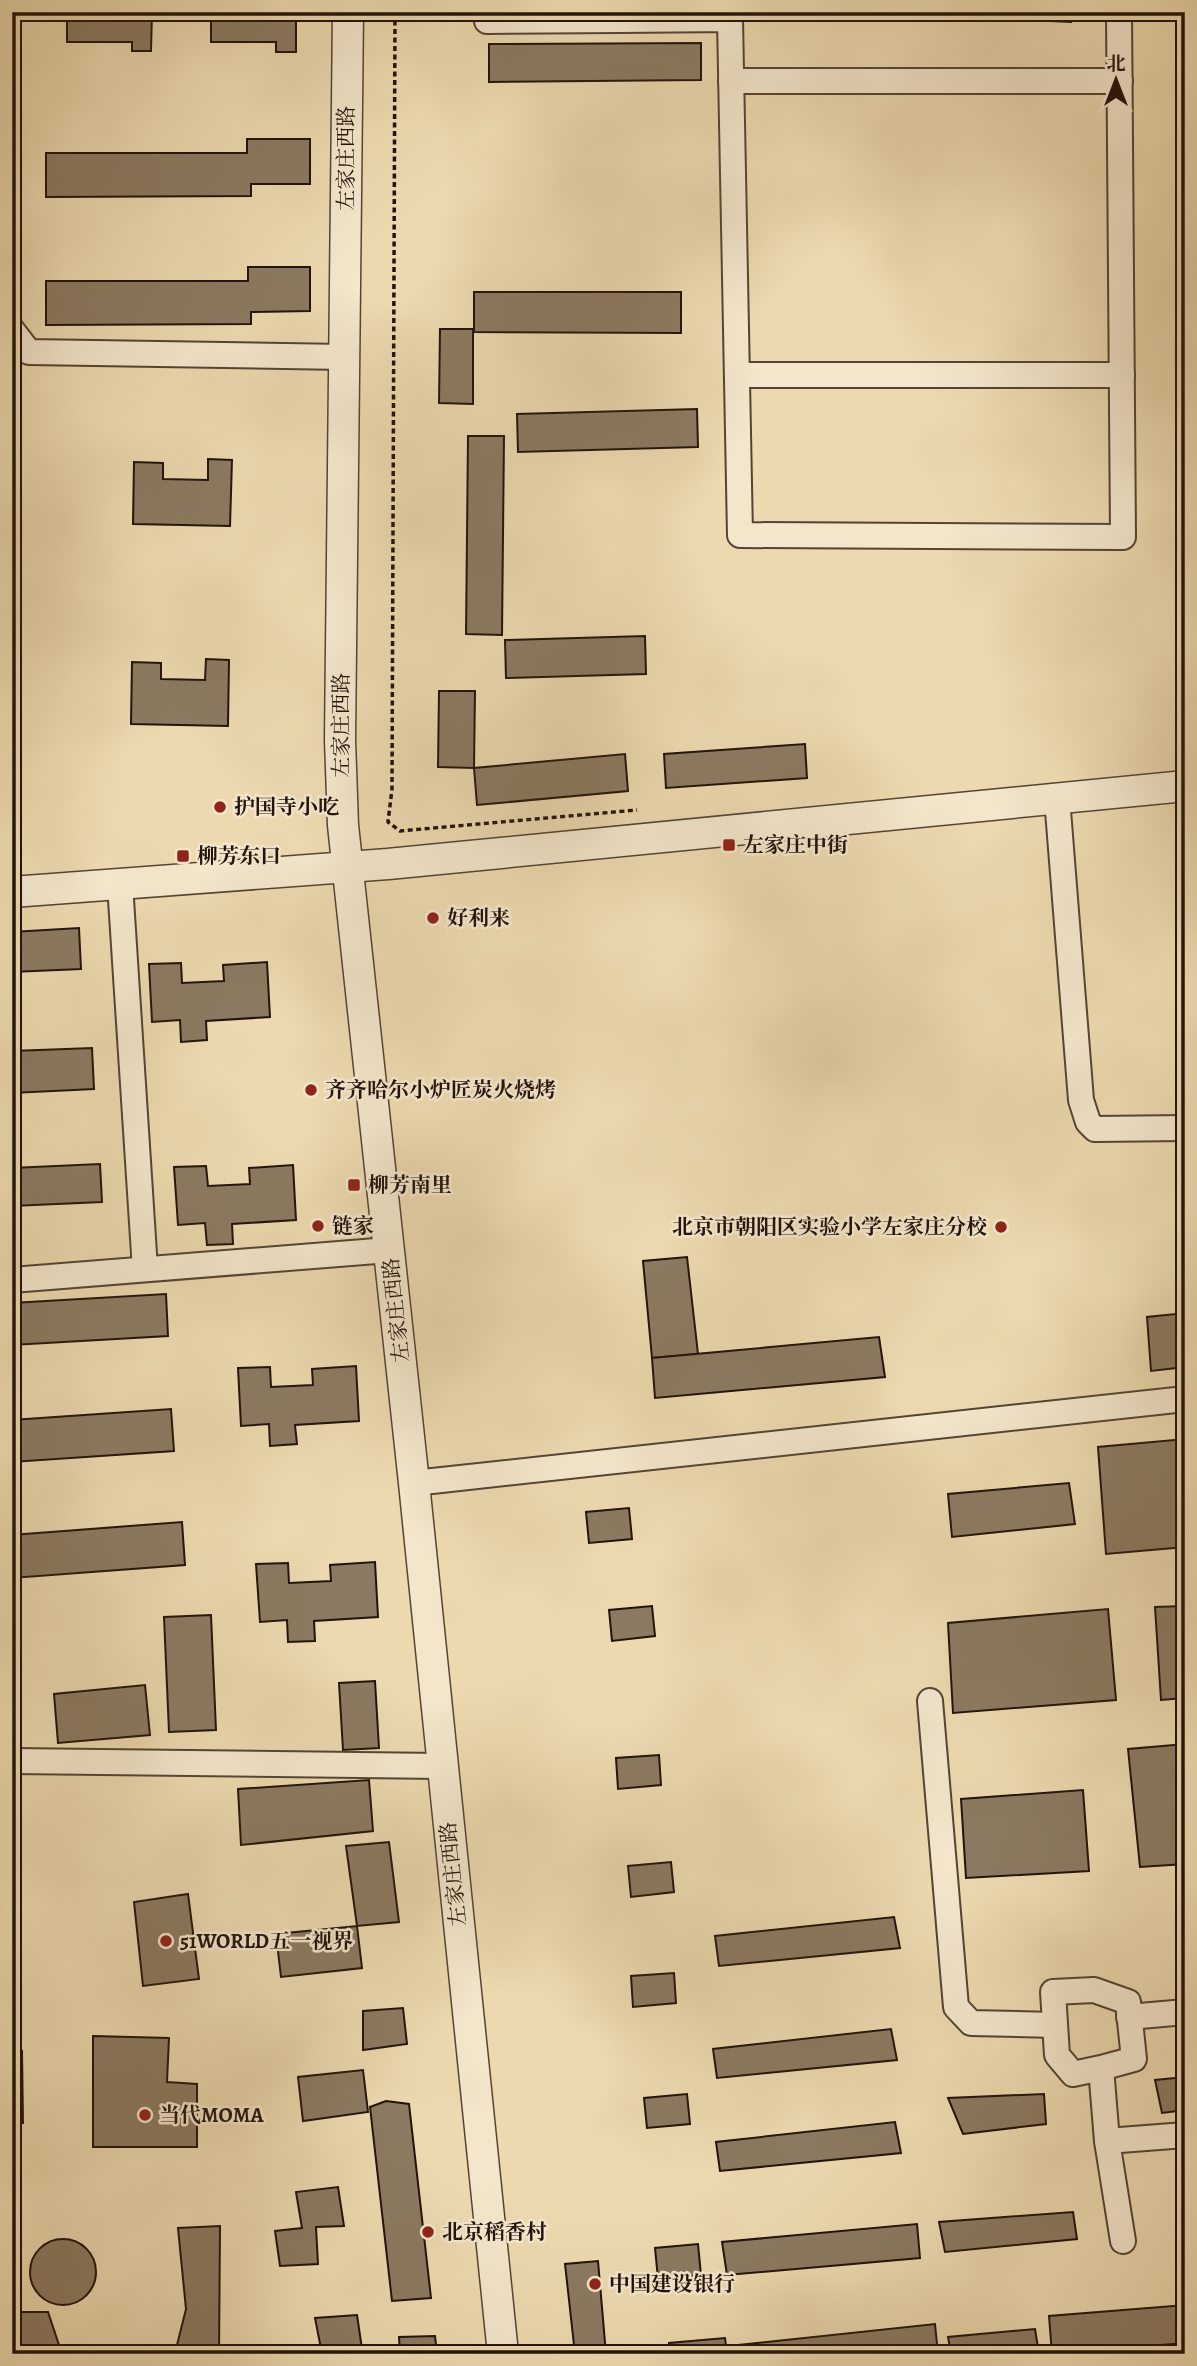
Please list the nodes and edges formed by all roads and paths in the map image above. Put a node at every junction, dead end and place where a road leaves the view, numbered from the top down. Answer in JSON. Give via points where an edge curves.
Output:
{"nodes":[{"id":1,"x":348,"y":12,"type":"edge"},
{"id":2,"x":395,"y":12,"type":"edge"},
{"id":3,"x":487,"y":12,"type":"edge"},
{"id":4,"x":1119,"y":12,"type":"edge"},
{"id":5,"x":620,"y":16,"type":"edge"},
{"id":6,"x":731,"y":81,"type":"junction"},
{"id":7,"x":1120,"y":81,"type":"junction"},
{"id":8,"x":12,"y":330,"type":"edge"},
{"id":9,"x":345,"y":357,"type":"junction"},
{"id":10,"x":737,"y":375,"type":"junction"},
{"id":11,"x":1122,"y":375,"type":"junction"},
{"id":12,"x":1185,"y":786,"type":"edge"},
{"id":13,"x":1057,"y":798,"type":"junction"},
{"id":14,"x":637,"y":810,"type":"dead end"},
{"id":15,"x":348,"y":867,"type":"junction"},
{"id":16,"x":120,"y":884,"type":"junction"},
{"id":17,"x":12,"y":892,"type":"edge"},
{"id":18,"x":1185,"y":1128,"type":"edge"},
{"id":19,"x":389,"y":1250,"type":"junction"},
{"id":20,"x":145,"y":1269,"type":"junction"},
{"id":21,"x":12,"y":1280,"type":"edge"},
{"id":22,"x":1185,"y":1399,"type":"edge"},
{"id":23,"x":414,"y":1483,"type":"junction"},
{"id":24,"x":930,"y":1701,"type":"dead end"},
{"id":25,"x":12,"y":1761,"type":"edge"},
{"id":26,"x":442,"y":1766,"type":"junction"},
{"id":27,"x":1185,"y":2012,"type":"edge"},
{"id":28,"x":1129,"y":2017,"type":"junction"},
{"id":29,"x":1055,"y":2025,"type":"junction"},
{"id":30,"x":1101,"y":2068,"type":"junction"},
{"id":31,"x":1185,"y":2136,"type":"edge"},
{"id":32,"x":1107,"y":2141,"type":"junction"},
{"id":33,"x":1123,"y":2241,"type":"dead end"},
{"id":34,"x":503,"y":2354,"type":"edge"}],
"edges":[{"from":1,"to":9,"type":"street","name":"左家庄西路"},
{"from":2,"to":14,"type":"path","via":[[392,789],[388,822],[400,831]]},
{"from":3,"to":5,"type":"street","via":[[487,22]]},
{"from":4,"to":7,"type":"street"},
{"from":5,"to":6,"type":"street","via":[[730,19]]},
{"from":6,"to":7,"type":"street"},
{"from":6,"to":10,"type":"street"},
{"from":7,"to":11,"type":"street"},
{"from":8,"to":9,"type":"street","via":[[29,352]]},
{"from":9,"to":15,"type":"street","name":"左家庄西路","via":[[340,740]]},
{"from":10,"to":11,"type":"street"},
{"from":10,"to":11,"type":"street","via":[[740,535],[1123,537]]},
{"from":12,"to":13,"type":"street"},
{"from":13,"to":15,"type":"street"},
{"from":13,"to":18,"type":"street","via":[[1081,1100],[1088,1122],[1095,1129]]},
{"from":15,"to":16,"type":"street"},
{"from":15,"to":19,"type":"street","name":"左家庄西路"},
{"from":16,"to":17,"type":"street"},
{"from":16,"to":20,"type":"street"},
{"from":19,"to":20,"type":"street"},
{"from":19,"to":23,"type":"street","name":"左家庄西路"},
{"from":20,"to":21,"type":"street"},
{"from":22,"to":23,"type":"street"},
{"from":23,"to":26,"type":"street","name":"左家庄西路"},
{"from":24,"to":29,"type":"street","via":[[956,2007],[971,2023]]},
{"from":25,"to":26,"type":"street"},
{"from":26,"to":34,"type":"street","name":"左家庄西路"},
{"from":27,"to":28,"type":"street"},
{"from":28,"to":29,"type":"street","via":[[1128,2002],[1094,1990],[1053,1992]]},
{"from":28,"to":30,"type":"street","via":[[1134,2059]]},
{"from":29,"to":30,"type":"street","via":[[1057,2055],[1073,2074]]},
{"from":30,"to":32,"type":"street"},
{"from":31,"to":32,"type":"street"},
{"from":32,"to":33,"type":"street"}]}
